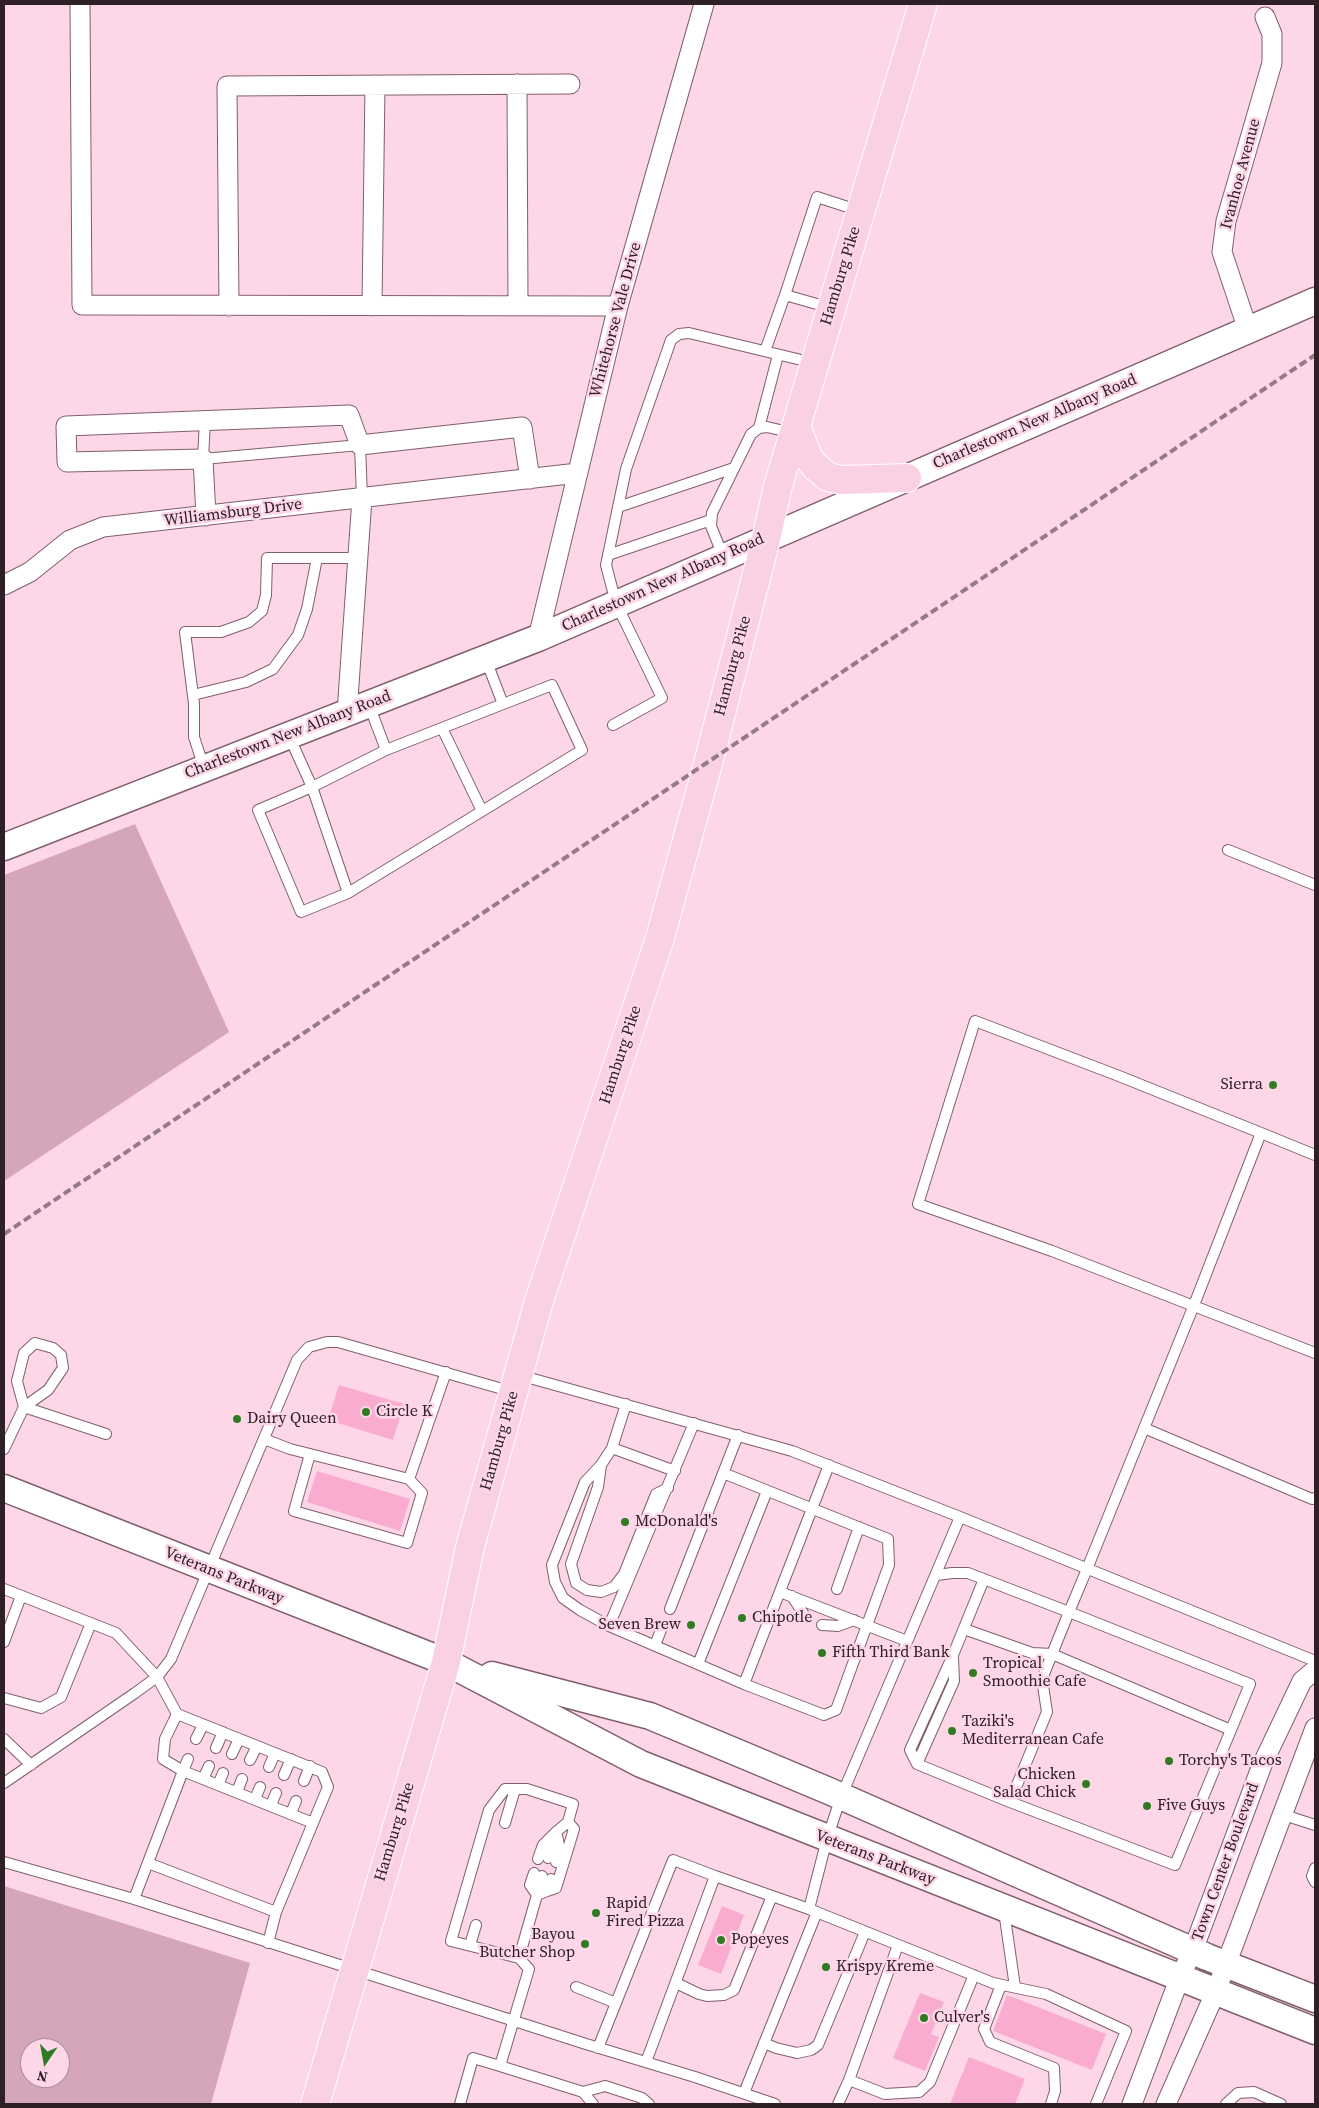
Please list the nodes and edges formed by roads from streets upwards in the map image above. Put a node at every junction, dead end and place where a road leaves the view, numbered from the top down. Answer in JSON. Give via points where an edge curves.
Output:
{"nodes":[{"id":1,"x":80,"y":4,"type":"edge"},
{"id":2,"x":704,"y":4,"type":"edge"},
{"id":3,"x":923,"y":4,"type":"edge"},
{"id":4,"x":1265,"y":17,"type":"dead end"},
{"id":5,"x":517,"y":84,"type":"junction"},
{"id":6,"x":570,"y":84,"type":"dead end"},
{"id":7,"x":375,"y":85,"type":"junction"},
{"id":8,"x":1315,"y":301,"type":"edge"},
{"id":9,"x":229,"y":306,"type":"junction"},
{"id":10,"x":372,"y":306,"type":"junction"},
{"id":11,"x":518,"y":306,"type":"junction"},
{"id":12,"x":618,"y":306,"type":"junction"},
{"id":13,"x":1248,"y":330,"type":"junction"},
{"id":14,"x":795,"y":430,"type":"junction"},
{"id":15,"x":578,"y":473,"type":"junction"},
{"id":16,"x":907,"y":478,"type":"junction"},
{"id":17,"x":530,"y":479,"type":"junction"},
{"id":18,"x":362,"y":498,"type":"junction"},
{"id":19,"x":206,"y":516,"type":"junction"},
{"id":20,"x":766,"y":539,"type":"junction"},
{"id":21,"x":4,"y":585,"type":"edge"},
{"id":22,"x":538,"y":638,"type":"junction"},
{"id":23,"x":358,"y":708,"type":"junction"},
{"id":24,"x":4,"y":847,"type":"edge"},
{"id":25,"x":4,"y":1488,"type":"edge"},
{"id":26,"x":446,"y":1662,"type":"junction"},
{"id":27,"x":1315,"y":1670,"type":"edge"},
{"id":28,"x":1315,"y":1728,"type":"edge"},
{"id":29,"x":1193,"y":1950,"type":"junction"},
{"id":30,"x":1225,"y":1964,"type":"junction"},
{"id":31,"x":1180,"y":1977,"type":"junction"},
{"id":32,"x":1216,"y":1991,"type":"junction"},
{"id":33,"x":1315,"y":1999,"type":"edge"},
{"id":34,"x":1315,"y":2031,"type":"edge"},
{"id":35,"x":315,"y":2104,"type":"edge"},
{"id":36,"x":1132,"y":2104,"type":"edge"},
{"id":37,"x":1166,"y":2104,"type":"edge"}],
"edges":[{"from":1,"to":9,"type":"street","via":[[82,305]]},
{"from":2,"to":12,"type":"street","name":"Whitehorse Vale Drive"},
{"from":3,"to":14,"type":"main road","name":"Hamburg Pike"},
{"from":4,"to":13,"type":"street","name":"Ivanhoe Avenue","via":[[1272,34],[1272,63],[1226,221],[1222,252]]},
{"from":5,"to":6,"type":"street"},
{"from":5,"to":7,"type":"street"},
{"from":5,"to":11,"type":"street"},
{"from":7,"to":9,"type":"street","via":[[227,86]]},
{"from":7,"to":10,"type":"street"},
{"from":8,"to":13,"type":"main road","name":"Charlestown New Albany Road"},
{"from":9,"to":10,"type":"street"},
{"from":10,"to":11,"type":"street"},
{"from":11,"to":12,"type":"street"},
{"from":12,"to":15,"type":"street","name":"Whitehorse Vale Drive"},
{"from":13,"to":16,"type":"main road","name":"Charlestown New Albany Road"},
{"from":14,"to":16,"type":"main road","via":[[808,457],[828,477],[842,480]]},
{"from":14,"to":20,"type":"main road","name":"Hamburg Pike"},
{"from":15,"to":17,"type":"street","name":"Williamsburg Drive"},
{"from":15,"to":22,"type":"street","name":"Whitehorse Vale Drive"},
{"from":16,"to":20,"type":"main road","name":"Charlestown New Albany Road"},
{"from":17,"to":18,"type":"street","name":"Williamsburg Drive"},
{"from":17,"to":19,"type":"street","via":[[522,427],[360,445],[349,415],[66,426],[67,462],[204,458]]},
{"from":18,"to":19,"type":"street","name":"Williamsburg Drive"},
{"from":18,"to":23,"type":"street","via":[[358,558]]},
{"from":19,"to":21,"type":"street","name":"Williamsburg Drive","via":[[103,528],[70,540],[30,572]]},
{"from":20,"to":22,"type":"main road","name":"Charlestown New Albany Road"},
{"from":20,"to":26,"type":"main road","name":"Hamburg Pike","via":[[660,938],[539,1301],[470,1547]]},
{"from":22,"to":23,"type":"main road","name":"Charlestown New Albany Road"},
{"from":23,"to":24,"type":"main road","name":"Charlestown New Albany Road"},
{"from":25,"to":26,"type":"main road","name":"Veterans Parkway"},
{"from":26,"to":29,"type":"main road","name":"Veterans Parkway","via":[[650,1716]]},
{"from":26,"to":31,"type":"main road","name":"Veterans Parkway","via":[[641,1764]]},
{"from":26,"to":35,"type":"main road","name":"Hamburg Pike"},
{"from":27,"to":29,"type":"street","name":"Town Center Boulevard","via":[[1302,1681],[1262,1765]]},
{"from":28,"to":30,"type":"street"},
{"from":29,"to":30,"type":"main road","name":"Veterans Parkway"},
{"from":29,"to":31,"type":"street","name":"Town Center Boulevard"},
{"from":30,"to":32,"type":"street"},
{"from":30,"to":33,"type":"main road","name":"Veterans Parkway"},
{"from":31,"to":32,"type":"main road","name":"Veterans Parkway"},
{"from":31,"to":36,"type":"street"},
{"from":32,"to":34,"type":"main road","name":"Veterans Parkway"},
{"from":32,"to":37,"type":"street"}]}
